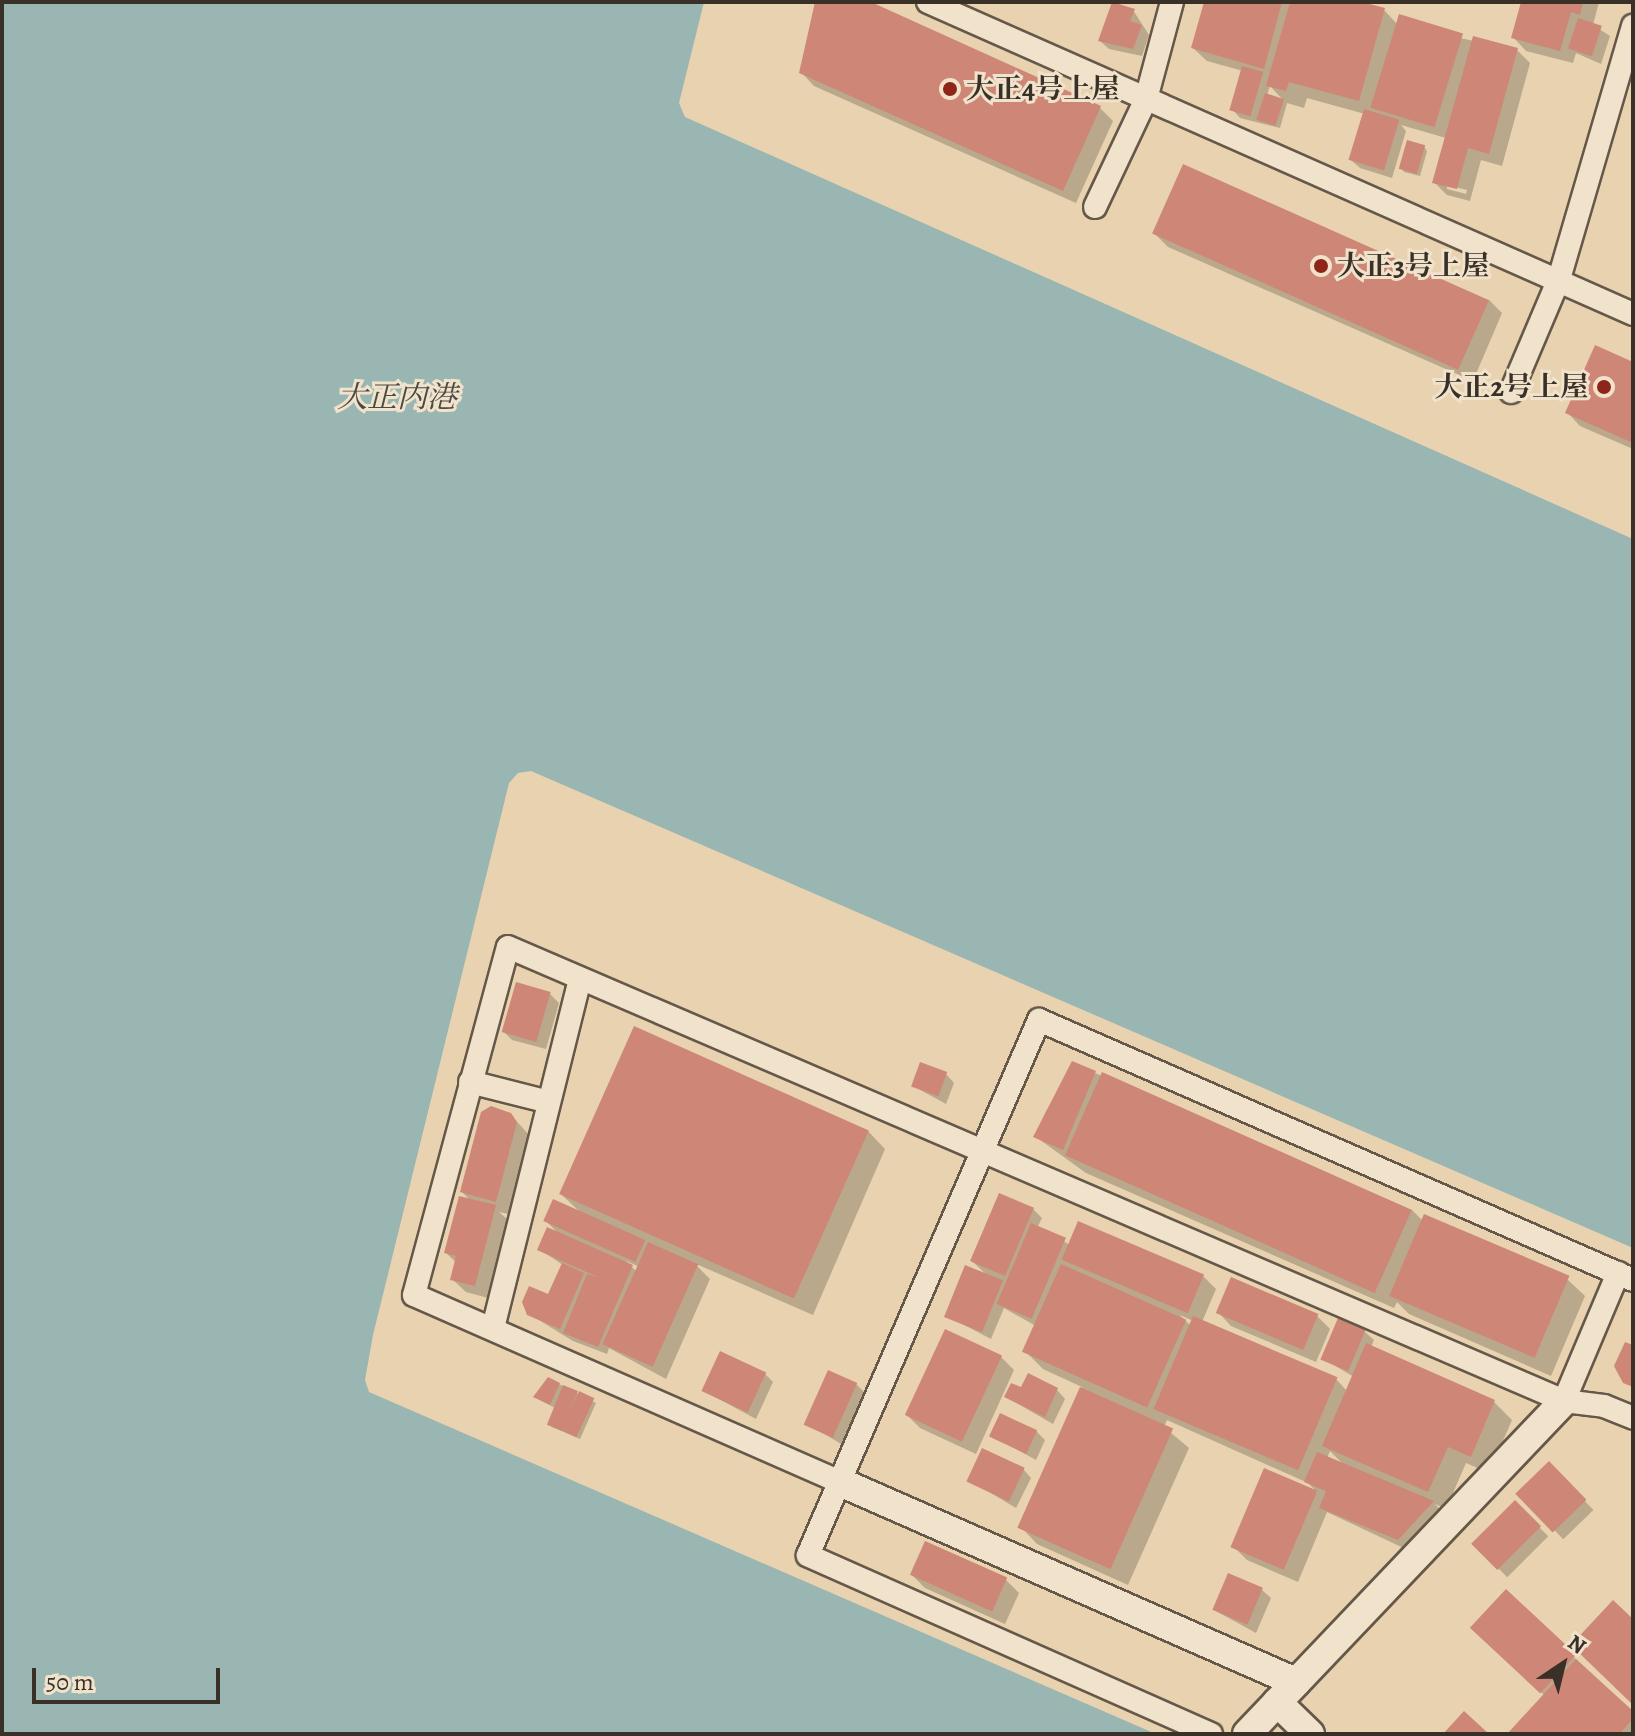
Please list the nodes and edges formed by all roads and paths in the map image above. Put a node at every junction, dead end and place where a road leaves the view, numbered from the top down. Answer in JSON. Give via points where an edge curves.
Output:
{"nodes":[{"id":1,"x":928,"y":2,"type":"edge"},
{"id":2,"x":1172,"y":2,"type":"edge"},
{"id":3,"x":967,"y":10,"type":"edge"},
{"id":4,"x":1633,"y":26,"type":"edge"},
{"id":5,"x":1624,"y":91,"type":"edge"},
{"id":6,"x":1146,"y":99,"type":"junction"},
{"id":7,"x":1095,"y":207,"type":"dead end"},
{"id":8,"x":1559,"y":279,"type":"junction"},
{"id":9,"x":1633,"y":314,"type":"edge"},
{"id":10,"x":1511,"y":392,"type":"dead end"},
{"id":11,"x":580,"y":979,"type":"junction"},
{"id":12,"x":470,"y":1082,"type":"junction"},
{"id":13,"x":549,"y":1102,"type":"junction"},
{"id":14,"x":984,"y":1150,"type":"junction"},
{"id":15,"x":1626,"y":1276,"type":"edge"},
{"id":16,"x":493,"y":1328,"type":"junction"},
{"id":17,"x":1564,"y":1401,"type":"junction"},
{"id":18,"x":1633,"y":1418,"type":"edge"},
{"id":19,"x":840,"y":1482,"type":"junction"},
{"id":20,"x":1296,"y":1682,"type":"junction"},
{"id":21,"x":1277,"y":1702,"type":"junction"},
{"id":22,"x":1211,"y":1734,"type":"edge"},
{"id":23,"x":1247,"y":1734,"type":"edge"},
{"id":24,"x":1310,"y":1734,"type":"edge"}],
"edges":[{"from":1,"to":3,"type":"street"},
{"from":2,"to":6,"type":"street"},
{"from":3,"to":6,"type":"street"},
{"from":4,"to":5,"type":"street"},
{"from":5,"to":8,"type":"street"},
{"from":6,"to":7,"type":"street"},
{"from":6,"to":8,"type":"street"},
{"from":8,"to":9,"type":"street"},
{"from":8,"to":10,"type":"street"},
{"from":11,"to":12,"type":"street","via":[[508,947]]},
{"from":11,"to":13,"type":"street"},
{"from":11,"to":14,"type":"street"},
{"from":12,"to":13,"type":"street"},
{"from":12,"to":16,"type":"street","via":[[414,1295]]},
{"from":13,"to":16,"type":"street"},
{"from":14,"to":15,"type":"street","via":[[1039,1020]]},
{"from":14,"to":17,"type":"street"},
{"from":14,"to":19,"type":"street"},
{"from":15,"to":17,"type":"street"},
{"from":16,"to":19,"type":"street"},
{"from":17,"to":18,"type":"street","via":[[1604,1406]]},
{"from":17,"to":20,"type":"street"},
{"from":19,"to":20,"type":"street"},
{"from":19,"to":22,"type":"street","via":[[808,1555]]},
{"from":20,"to":21,"type":"street"},
{"from":21,"to":23,"type":"street"},
{"from":21,"to":24,"type":"street"}]}
